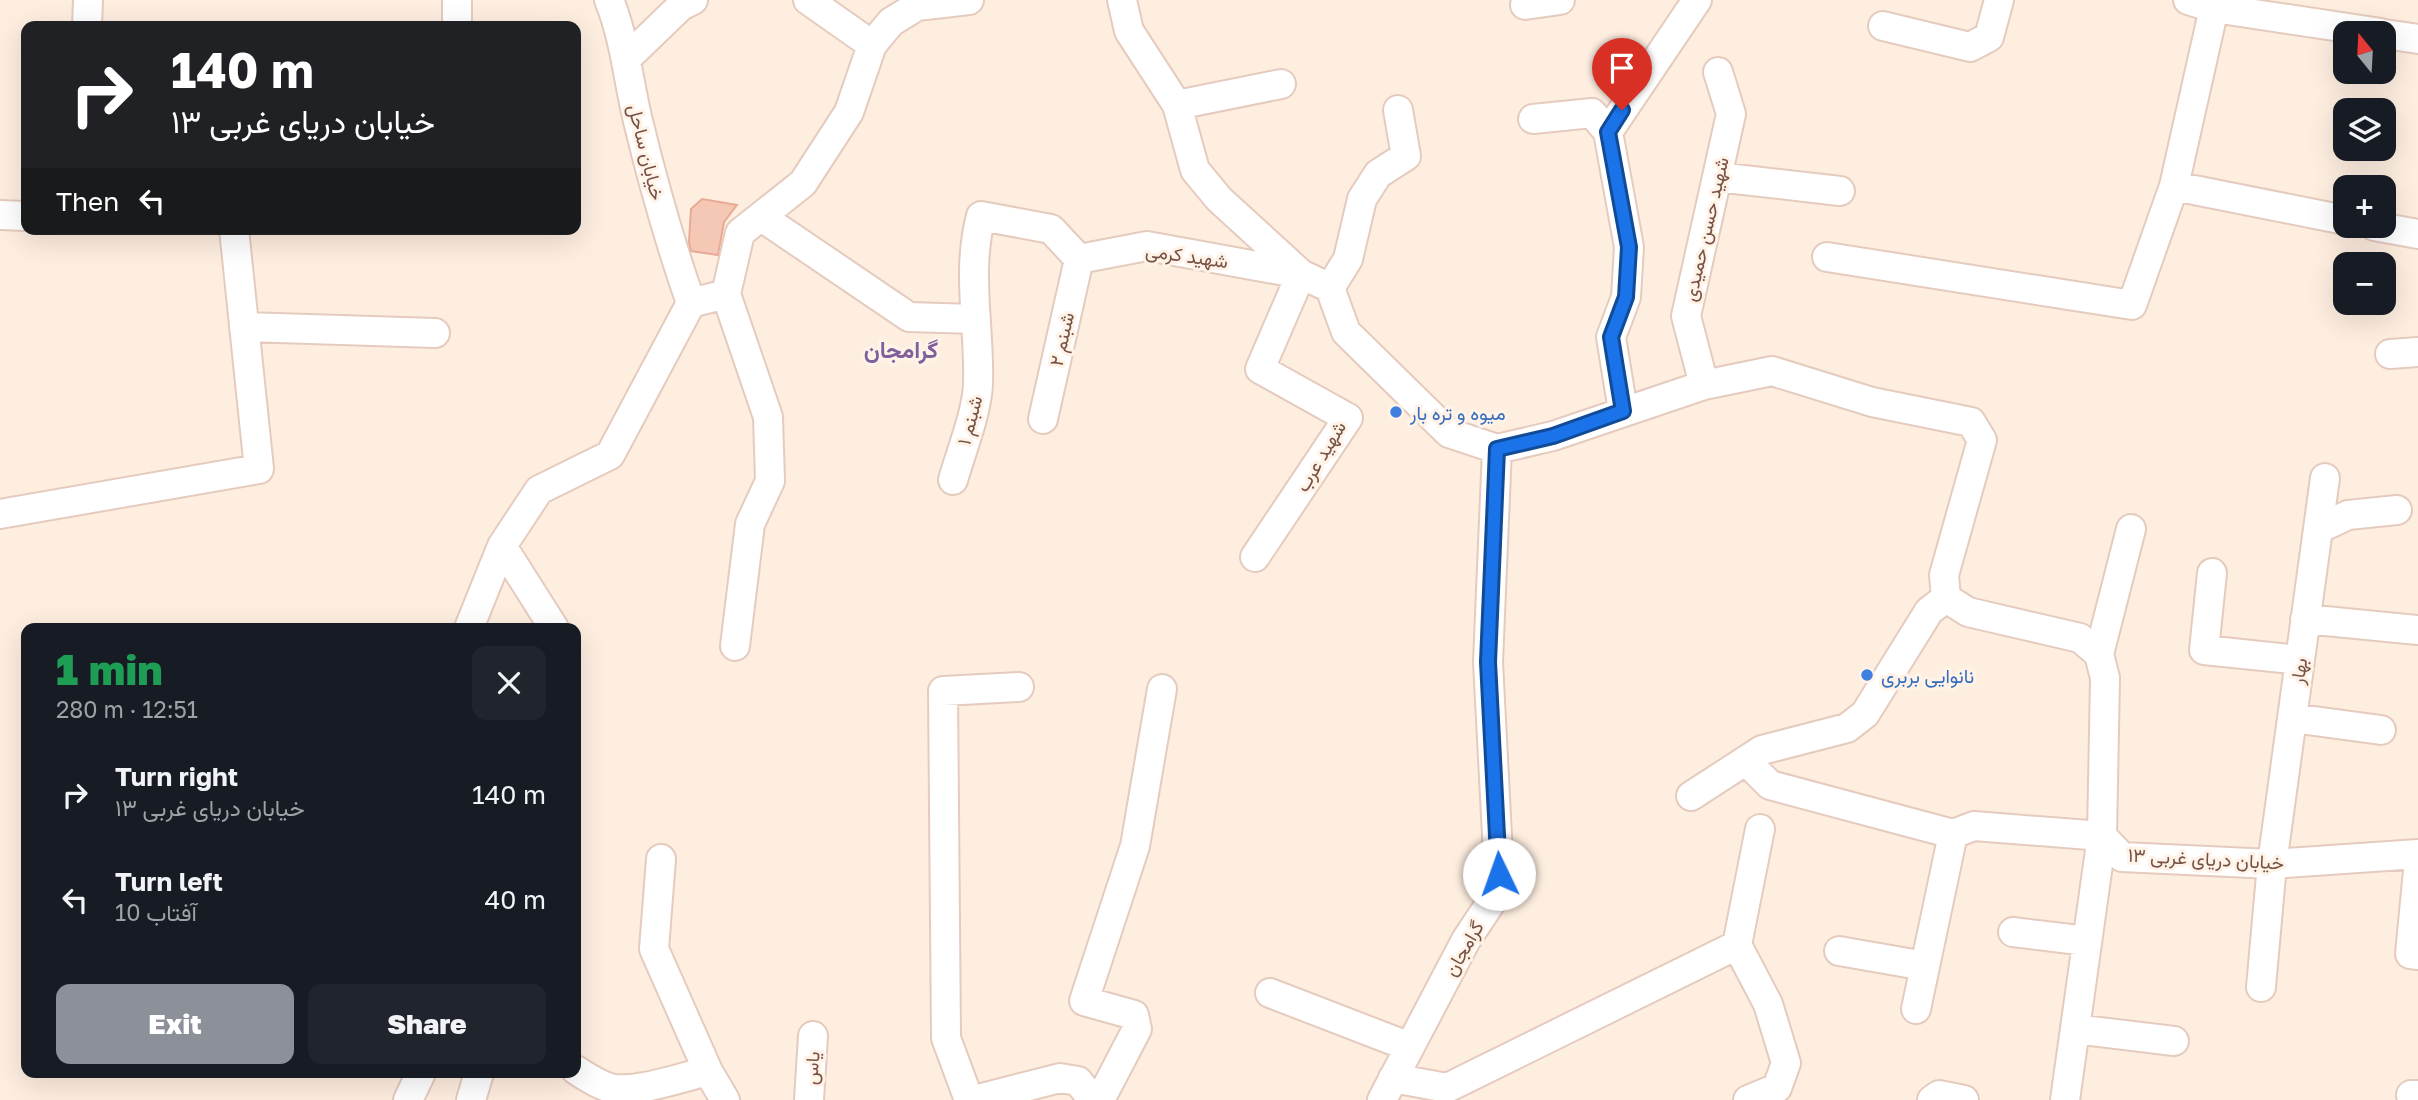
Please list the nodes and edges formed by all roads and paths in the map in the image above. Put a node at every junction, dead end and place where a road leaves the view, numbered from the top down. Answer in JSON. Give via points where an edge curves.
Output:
{"nodes":[{"id":1,"x":88,"y":0,"type":"edge"},
{"id":2,"x":457,"y":0,"type":"edge"},
{"id":3,"x":608,"y":0,"type":"edge"},
{"id":4,"x":693,"y":0,"type":"edge"},
{"id":5,"x":808,"y":0,"type":"edge"},
{"id":6,"x":969,"y":0,"type":"edge"},
{"id":7,"x":1122,"y":0,"type":"edge"},
{"id":8,"x":1560,"y":0,"type":"edge"},
{"id":9,"x":1698,"y":0,"type":"edge"},
{"id":10,"x":1999,"y":0,"type":"edge"},
{"id":11,"x":2201,"y":4,"type":"edge"},
{"id":12,"x":1525,"y":5,"type":"dead end"},
{"id":13,"x":87,"y":21,"type":"edge"},
{"id":14,"x":457,"y":21,"type":"edge"},
{"id":15,"x":2333,"y":25,"type":"edge"},
{"id":16,"x":1883,"y":26,"type":"dead end"},
{"id":17,"x":2396,"y":35,"type":"edge"},
{"id":18,"x":2418,"y":39,"type":"edge"},
{"id":19,"x":872,"y":45,"type":"junction"},
{"id":20,"x":626,"y":59,"type":"junction"},
{"id":21,"x":1718,"y":72,"type":"dead end"},
{"id":22,"x":1282,"y":84,"type":"dead end"},
{"id":23,"x":1177,"y":105,"type":"junction"},
{"id":24,"x":1398,"y":110,"type":"dead end"},
{"id":25,"x":1533,"y":119,"type":"dead end"},
{"id":26,"x":1608,"y":132,"type":"junction"},
{"id":27,"x":1717,"y":177,"type":"junction"},
{"id":28,"x":2174,"y":186,"type":"junction"},
{"id":29,"x":1840,"y":191,"type":"dead end"},
{"id":30,"x":0,"y":215,"type":"edge"},
{"id":31,"x":21,"y":216,"type":"edge"},
{"id":32,"x":763,"y":218,"type":"junction"},
{"id":33,"x":2333,"y":218,"type":"edge"},
{"id":34,"x":2396,"y":230,"type":"edge"},
{"id":35,"x":2418,"y":234,"type":"edge"},
{"id":36,"x":235,"y":235,"type":"edge"},
{"id":37,"x":1827,"y":257,"type":"dead end"},
{"id":38,"x":1079,"y":259,"type":"junction"},
{"id":39,"x":1301,"y":274,"type":"junction"},
{"id":40,"x":1330,"y":288,"type":"junction"},
{"id":41,"x":726,"y":294,"type":"junction"},
{"id":42,"x":691,"y":303,"type":"junction"},
{"id":43,"x":974,"y":319,"type":"junction"},
{"id":44,"x":244,"y":327,"type":"junction"},
{"id":45,"x":435,"y":333,"type":"dead end"},
{"id":46,"x":2418,"y":352,"type":"edge"},
{"id":47,"x":2390,"y":354,"type":"dead end"},
{"id":48,"x":1704,"y":385,"type":"junction"},
{"id":49,"x":1623,"y":411,"type":"junction"},
{"id":50,"x":1043,"y":419,"type":"dead end"},
{"id":51,"x":1497,"y":449,"type":"junction"},
{"id":52,"x":2325,"y":478,"type":"dead end"},
{"id":53,"x":953,"y":480,"type":"dead end"},
{"id":54,"x":2397,"y":510,"type":"dead end"},
{"id":55,"x":0,"y":514,"type":"edge"},
{"id":56,"x":2318,"y":529,"type":"junction"},
{"id":57,"x":2131,"y":530,"type":"dead end"},
{"id":58,"x":502,"y":546,"type":"junction"},
{"id":59,"x":1255,"y":557,"type":"dead end"},
{"id":60,"x":2212,"y":573,"type":"dead end"},
{"id":61,"x":1946,"y":598,"type":"junction"},
{"id":62,"x":2305,"y":620,"type":"junction"},
{"id":63,"x":471,"y":623,"type":"edge"},
{"id":64,"x":551,"y":623,"type":"edge"},
{"id":65,"x":2418,"y":630,"type":"edge"},
{"id":66,"x":735,"y":646,"type":"dead end"},
{"id":67,"x":2099,"y":654,"type":"junction"},
{"id":68,"x":2300,"y":660,"type":"junction"},
{"id":69,"x":1019,"y":687,"type":"dead end"},
{"id":70,"x":1163,"y":689,"type":"dead end"},
{"id":71,"x":2292,"y":718,"type":"junction"},
{"id":72,"x":2381,"y":730,"type":"dead end"},
{"id":73,"x":1751,"y":759,"type":"junction"},
{"id":74,"x":1691,"y":796,"type":"dead end"},
{"id":75,"x":1760,"y":828,"type":"dead end"},
{"id":76,"x":1953,"y":834,"type":"junction"},
{"id":77,"x":2102,"y":836,"type":"junction"},
{"id":78,"x":2418,"y":854,"type":"edge"},
{"id":79,"x":661,"y":859,"type":"dead end"},
{"id":80,"x":2272,"y":864,"type":"junction"},
{"id":81,"x":2418,"y":870,"type":"edge"},
{"id":82,"x":2013,"y":932,"type":"dead end"},
{"id":83,"x":2087,"y":941,"type":"junction"},
{"id":84,"x":1737,"y":945,"type":"junction"},
{"id":85,"x":1839,"y":951,"type":"dead end"},
{"id":86,"x":2418,"y":955,"type":"edge"},
{"id":87,"x":1925,"y":966,"type":"junction"},
{"id":88,"x":2261,"y":987,"type":"dead end"},
{"id":89,"x":1270,"y":993,"type":"dead end"},
{"id":90,"x":1916,"y":1009,"type":"dead end"},
{"id":91,"x":2075,"y":1029,"type":"junction"},
{"id":92,"x":813,"y":1036,"type":"dead end"},
{"id":93,"x":2174,"y":1041,"type":"dead end"},
{"id":94,"x":1410,"y":1046,"type":"junction"},
{"id":95,"x":708,"y":1071,"type":"junction"},
{"id":96,"x":581,"y":1073,"type":"edge"},
{"id":97,"x":419,"y":1078,"type":"edge"},
{"id":98,"x":478,"y":1078,"type":"edge"},
{"id":99,"x":1388,"y":1089,"type":"edge"},
{"id":100,"x":648,"y":1093,"type":"edge"},
{"id":101,"x":978,"y":1099,"type":"edge"},
{"id":102,"x":408,"y":1100,"type":"edge"},
{"id":103,"x":471,"y":1100,"type":"edge"},
{"id":104,"x":725,"y":1100,"type":"edge"},
{"id":105,"x":809,"y":1100,"type":"edge"},
{"id":106,"x":1093,"y":1100,"type":"edge"},
{"id":107,"x":1100,"y":1100,"type":"edge"},
{"id":108,"x":1748,"y":1100,"type":"edge"},
{"id":109,"x":1933,"y":1100,"type":"edge"},
{"id":110,"x":1964,"y":1100,"type":"edge"},
{"id":111,"x":2065,"y":1100,"type":"edge"}],
"edges":[{"from":1,"to":13,"type":"street"},
{"from":2,"to":14,"type":"street"},
{"from":3,"to":20,"type":"street","name":"خیابان ساحل","via":[[619,24]]},
{"from":4,"to":20,"type":"street"},
{"from":5,"to":19,"type":"street"},
{"from":6,"to":19,"type":"street","via":[[917,6],[891,22]]},
{"from":7,"to":23,"type":"street","via":[[1129,31]]},
{"from":8,"to":12,"type":"street"},
{"from":9,"to":26,"type":"street"},
{"from":10,"to":16,"type":"street","via":[[1989,37],[1970,47]]},
{"from":11,"to":15,"type":"street"},
{"from":11,"to":28,"type":"street"},
{"from":17,"to":18,"type":"street"},
{"from":19,"to":32,"type":"street","via":[[842,122],[803,184]]},
{"from":20,"to":42,"type":"street","name":"خیابان ساحل","via":[[668,239]]},
{"from":21,"to":27,"type":"street","name":"شهید حسن حمیدی","via":[[1731,114]]},
{"from":22,"to":23,"type":"street"},
{"from":23,"to":39,"type":"street","via":[[1195,170],[1219,200]]},
{"from":24,"to":40,"type":"street","via":[[1406,156],[1378,174],[1362,199],[1348,259]]},
{"from":25,"to":26,"type":"street","via":[[1592,113]]},
{"from":26,"to":49,"type":"street","via":[[1629,247],[1626,297],[1611,337]]},
{"from":27,"to":29,"type":"street"},
{"from":27,"to":48,"type":"street","name":"شهید حسن حمیدی","via":[[1686,316]]},
{"from":28,"to":33,"type":"street"},
{"from":28,"to":37,"type":"street","via":[[2132,305]]},
{"from":30,"to":31,"type":"street"},
{"from":32,"to":41,"type":"street","via":[[740,233]]},
{"from":32,"to":43,"type":"street","via":[[909,317]]},
{"from":34,"to":35,"type":"street"},
{"from":36,"to":44,"type":"street"},
{"from":38,"to":39,"type":"street","name":"شهید کرمی","via":[[1147,246]]},
{"from":38,"to":43,"type":"street","via":[[1051,229],[981,216],[974,242]]},
{"from":38,"to":50,"type":"street","name":"شبنم ۲"},
{"from":39,"to":40,"type":"street"},
{"from":39,"to":59,"type":"street","name":"شهید عرب","via":[[1260,369],[1348,418]]},
{"from":40,"to":51,"type":"street","via":[[1346,332],[1449,433]]},
{"from":41,"to":42,"type":"street"},
{"from":41,"to":66,"type":"street","via":[[768,417],[769,481],[750,524]]},
{"from":42,"to":58,"type":"street","via":[[610,456],[539,490]]},
{"from":43,"to":53,"type":"street","name":"شبنم ۱","via":[[978,386]]},
{"from":44,"to":45,"type":"street"},
{"from":44,"to":55,"type":"street","via":[[259,469]]},
{"from":46,"to":47,"type":"street"},
{"from":48,"to":49,"type":"street"},
{"from":48,"to":61,"type":"street","via":[[1772,371],[1872,402],[1971,422],[1982,440],[1944,575]]},
{"from":49,"to":51,"type":"street","via":[[1553,436]]},
{"from":51,"to":94,"type":"street","name":"گرامجان","via":[[1488,662],[1499,874],[1490,904]]},
{"from":52,"to":56,"type":"street","name":"بهار"},
{"from":54,"to":56,"type":"street","via":[[2347,515]]},
{"from":56,"to":62,"type":"street","name":"بهار"},
{"from":57,"to":67,"type":"street"},
{"from":58,"to":63,"type":"street"},
{"from":58,"to":64,"type":"street"},
{"from":60,"to":68,"type":"street","via":[[2204,650]]},
{"from":61,"to":67,"type":"street","via":[[1968,612],[2080,638]]},
{"from":61,"to":73,"type":"street","via":[[1929,611],[1865,714],[1847,728],[1762,750]]},
{"from":62,"to":65,"type":"street"},
{"from":62,"to":68,"type":"street","name":"بهار"},
{"from":67,"to":77,"type":"street","name":"خیابان دریای غربی ۱۳","via":[[2105,678]]},
{"from":68,"to":71,"type":"street","name":"بهار"},
{"from":69,"to":101,"type":"street","via":[[943,691],[946,1038]]},
{"from":70,"to":107,"type":"street","via":[[1135,846],[1084,1001],[1134,1015],[1137,1029]]},
{"from":71,"to":72,"type":"street"},
{"from":71,"to":80,"type":"street","name":"بهار"},
{"from":73,"to":74,"type":"street"},
{"from":73,"to":76,"type":"street","via":[[1753,768],[1770,785]]},
{"from":75,"to":84,"type":"street"},
{"from":76,"to":77,"type":"street","via":[[1974,826]]},
{"from":76,"to":87,"type":"street"},
{"from":77,"to":80,"type":"street","name":"خیابان دریای غربی ۱۳","via":[[2122,857]]},
{"from":77,"to":83,"type":"street"},
{"from":78,"to":80,"type":"street","name":"خیابان دریای غربی ۱۳"},
{"from":79,"to":95,"type":"street","via":[[654,949]]},
{"from":80,"to":88,"type":"street","name":"بهار"},
{"from":81,"to":86,"type":"street","via":[[2410,954]]},
{"from":82,"to":83,"type":"street"},
{"from":83,"to":91,"type":"street"},
{"from":84,"to":99,"type":"street","via":[[1447,1088]]},
{"from":84,"to":108,"type":"street","via":[[1768,1004],[1786,1063],[1777,1088]]},
{"from":85,"to":87,"type":"street"},
{"from":87,"to":90,"type":"street"},
{"from":89,"to":94,"type":"street"},
{"from":91,"to":93,"type":"street"},
{"from":91,"to":111,"type":"street"},
{"from":92,"to":105,"type":"street","name":"یاس"},
{"from":94,"to":99,"type":"street","name":"گرامجان"},
{"from":95,"to":100,"type":"street"},
{"from":95,"to":104,"type":"street"},
{"from":96,"to":100,"type":"street","via":[[614,1089]]},
{"from":97,"to":102,"type":"street"},
{"from":98,"to":103,"type":"street"},
{"from":101,"to":106,"type":"street","via":[[1060,1077],[1078,1082]]},
{"from":109,"to":110,"type":"street","via":[[1939,1095]]}]}
